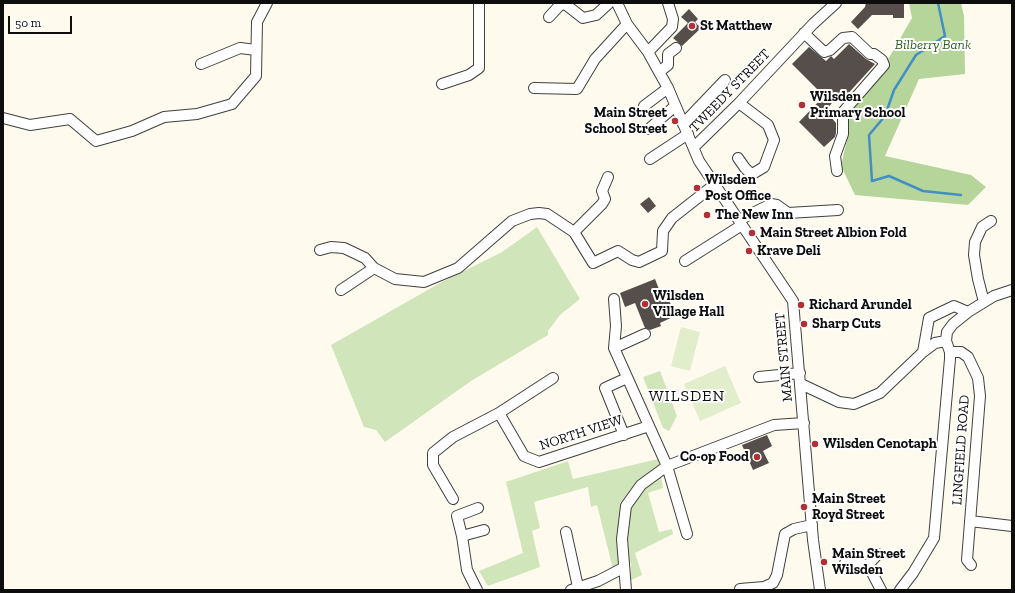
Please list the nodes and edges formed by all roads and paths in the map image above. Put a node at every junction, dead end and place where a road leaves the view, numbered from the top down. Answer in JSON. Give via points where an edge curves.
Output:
{"nodes":[{"id":1,"x":267,"y":3,"type":"edge"},
{"id":2,"x":479,"y":3,"type":"edge"},
{"id":3,"x":609,"y":3,"type":"edge"},
{"id":4,"x":617,"y":3,"type":"edge"},
{"id":5,"x":668,"y":3,"type":"edge"},
{"id":6,"x":836,"y":3,"type":"edge"},
{"id":7,"x":549,"y":17,"type":"dead end"},
{"id":8,"x":627,"y":24,"type":"junction"},
{"id":9,"x":804,"y":33,"type":"junction"},
{"id":10,"x":676,"y":48,"type":"dead end"},
{"id":11,"x":256,"y":50,"type":"junction"},
{"id":12,"x":648,"y":52,"type":"junction"},
{"id":13,"x":201,"y":64,"type":"dead end"},
{"id":14,"x":659,"y":72,"type":"junction"},
{"id":15,"x":725,"y":80,"type":"dead end"},
{"id":16,"x":442,"y":84,"type":"dead end"},
{"id":17,"x":534,"y":88,"type":"dead end"},
{"id":18,"x":668,"y":88,"type":"junction"},
{"id":19,"x":739,"y":103,"type":"junction"},
{"id":20,"x":644,"y":106,"type":"dead end"},
{"id":21,"x":675,"y":106,"type":"junction"},
{"id":22,"x":3,"y":118,"type":"edge"},
{"id":23,"x":683,"y":124,"type":"junction"},
{"id":24,"x":649,"y":128,"type":"dead end"},
{"id":25,"x":688,"y":134,"type":"junction"},
{"id":26,"x":694,"y":147,"type":"junction"},
{"id":27,"x":738,"y":158,"type":"dead end"},
{"id":28,"x":650,"y":159,"type":"dead end"},
{"id":29,"x":837,"y":171,"type":"dead end"},
{"id":30,"x":608,"y":177,"type":"dead end"},
{"id":31,"x":714,"y":185,"type":"junction"},
{"id":32,"x":838,"y":210,"type":"dead end"},
{"id":33,"x":991,"y":221,"type":"dead end"},
{"id":34,"x":740,"y":222,"type":"junction"},
{"id":35,"x":574,"y":232,"type":"junction"},
{"id":36,"x":320,"y":250,"type":"dead end"},
{"id":37,"x":685,"y":261,"type":"dead end"},
{"id":38,"x":374,"y":268,"type":"junction"},
{"id":39,"x":341,"y":290,"type":"dead end"},
{"id":40,"x":1012,"y":290,"type":"edge"},
{"id":41,"x":614,"y":299,"type":"dead end"},
{"id":42,"x":984,"y":302,"type":"junction"},
{"id":43,"x":968,"y":312,"type":"junction"},
{"id":44,"x":645,"y":334,"type":"dead end"},
{"id":45,"x":946,"y":341,"type":"junction"},
{"id":46,"x":614,"y":348,"type":"junction"},
{"id":47,"x":923,"y":352,"type":"junction"},
{"id":48,"x":950,"y":352,"type":"junction"},
{"id":49,"x":800,"y":373,"type":"junction"},
{"id":50,"x":759,"y":377,"type":"dead end"},
{"id":51,"x":553,"y":378,"type":"dead end"},
{"id":52,"x":627,"y":378,"type":"junction"},
{"id":53,"x":801,"y":384,"type":"junction"},
{"id":54,"x":499,"y":413,"type":"junction"},
{"id":55,"x":804,"y":423,"type":"junction"},
{"id":56,"x":649,"y":426,"type":"junction"},
{"id":57,"x":624,"y":434,"type":"junction"},
{"id":58,"x":667,"y":466,"type":"junction"},
{"id":59,"x":453,"y":499,"type":"dead end"},
{"id":60,"x":478,"y":508,"type":"dead end"},
{"id":61,"x":970,"y":521,"type":"junction"},
{"id":62,"x":812,"y":525,"type":"junction"},
{"id":63,"x":1012,"y":526,"type":"edge"},
{"id":64,"x":484,"y":530,"type":"dead end"},
{"id":65,"x":566,"y":532,"type":"dead end"},
{"id":66,"x":686,"y":534,"type":"dead end"},
{"id":67,"x":462,"y":536,"type":"junction"},
{"id":68,"x":878,"y":554,"type":"dead end"},
{"id":69,"x":845,"y":563,"type":"dead end"},
{"id":70,"x":868,"y":565,"type":"junction"},
{"id":71,"x":971,"y":565,"type":"dead end"},
{"id":72,"x":623,"y":568,"type":"junction"},
{"id":73,"x":575,"y":589,"type":"edge"},
{"id":74,"x":477,"y":590,"type":"edge"},
{"id":75,"x":626,"y":590,"type":"edge"},
{"id":76,"x":740,"y":590,"type":"edge"},
{"id":77,"x":820,"y":590,"type":"edge"},
{"id":78,"x":881,"y":590,"type":"edge"},
{"id":79,"x":900,"y":590,"type":"edge"}],
"edges":[{"from":1,"to":11,"type":"street","via":[[257,22]]},
{"from":2,"to":16,"type":"street","via":[[479,68],[469,75]]},
{"from":3,"to":7,"type":"street","via":[[596,15],[583,18],[565,4],[560,5]]},
{"from":4,"to":8,"type":"street","name":"MAIN STREET"},
{"from":5,"to":12,"type":"street","via":[[672,27]]},
{"from":6,"to":9,"type":"street","name":"TWEEDY STREET"},
{"from":8,"to":12,"type":"street","name":"MAIN STREET"},
{"from":8,"to":17,"type":"street","via":[[595,59],[577,90]]},
{"from":9,"to":19,"type":"street","name":"TWEEDY STREET"},
{"from":9,"to":29,"type":"street","via":[[824,52],[843,38],[852,37],[870,54],[882,60],[884,65],[843,112],[843,134],[835,156]]},
{"from":10,"to":14,"type":"street","via":[[668,54],[668,65]]},
{"from":11,"to":13,"type":"street","via":[[240,48]]},
{"from":11,"to":22,"type":"street","via":[[256,76],[232,104],[196,114],[164,117],[132,131],[96,141],[70,119],[30,125]]},
{"from":12,"to":14,"type":"street","name":"MAIN STREET"},
{"from":14,"to":18,"type":"street","name":"MAIN STREET"},
{"from":15,"to":23,"type":"street"},
{"from":18,"to":20,"type":"street"},
{"from":18,"to":21,"type":"street","name":"MAIN STREET"},
{"from":19,"to":26,"type":"street","name":"TWEEDY STREET"},
{"from":19,"to":27,"type":"street","via":[[768,125],[774,140],[764,167],[754,173],[750,173]]},
{"from":21,"to":23,"type":"street","name":"MAIN STREET"},
{"from":21,"to":24,"type":"street"},
{"from":23,"to":25,"type":"street","name":"MAIN STREET"},
{"from":25,"to":26,"type":"street","name":"MAIN STREET"},
{"from":25,"to":28,"type":"street"},
{"from":26,"to":31,"type":"street","name":"MAIN STREET","via":[[699,161]]},
{"from":30,"to":35,"type":"street","via":[[602,191],[605,199],[602,204]]},
{"from":31,"to":34,"type":"street","name":"MAIN STREET"},
{"from":31,"to":35,"type":"street","via":[[672,218],[663,230],[662,251],[639,262],[618,251],[593,263]]},
{"from":32,"to":34,"type":"street","via":[[788,213],[771,204]]},
{"from":33,"to":42,"type":"street","via":[[982,227],[975,242],[974,255]]},
{"from":34,"to":37,"type":"street"},
{"from":34,"to":49,"type":"street","name":"MAIN STREET","via":[[793,301]]},
{"from":35,"to":38,"type":"street","via":[[547,214],[530,214],[512,220],[458,268],[424,282],[405,282]]},
{"from":36,"to":38,"type":"street","via":[[344,248],[365,258]]},
{"from":38,"to":39,"type":"street"},
{"from":40,"to":42,"type":"street"},
{"from":41,"to":46,"type":"street"},
{"from":42,"to":43,"type":"street"},
{"from":43,"to":45,"type":"street","via":[[953,324],[947,332]]},
{"from":43,"to":47,"type":"street","via":[[954,306],[929,318]]},
{"from":44,"to":46,"type":"street"},
{"from":45,"to":47,"type":"street","via":[[935,343]]},
{"from":45,"to":48,"type":"street","name":"LINGFIELD ROAD"},
{"from":46,"to":52,"type":"street"},
{"from":47,"to":53,"type":"street","via":[[880,394],[854,404],[839,402]]},
{"from":48,"to":61,"type":"street","name":"LINGFIELD ROAD","via":[[961,352],[968,357],[978,378],[980,396]]},
{"from":48,"to":79,"type":"street","name":"LINGFIELD ROAD","via":[[934,538]]},
{"from":49,"to":50,"type":"street"},
{"from":49,"to":53,"type":"street","name":"MAIN STREET"},
{"from":51,"to":54,"type":"street"},
{"from":52,"to":56,"type":"street"},
{"from":52,"to":57,"type":"street","via":[[605,388]]},
{"from":53,"to":55,"type":"street","name":"MAIN STREET"},
{"from":54,"to":57,"type":"street","name":"NORTH VIEW","via":[[524,456],[539,462]]},
{"from":54,"to":59,"type":"street","via":[[453,437],[433,453],[433,465]]},
{"from":55,"to":58,"type":"street","via":[[774,425]]},
{"from":55,"to":62,"type":"street","name":"MAIN STREET"},
{"from":56,"to":57,"type":"street","name":"NORTH VIEW"},
{"from":56,"to":58,"type":"street"},
{"from":58,"to":66,"type":"street"},
{"from":58,"to":72,"type":"street","via":[[641,485],[626,506],[622,539]]},
{"from":60,"to":67,"type":"street","via":[[457,516]]},
{"from":61,"to":63,"type":"street"},
{"from":61,"to":71,"type":"street","name":"LINGFIELD ROAD","via":[[967,560]]},
{"from":62,"to":76,"type":"street","via":[[785,534],[773,583]]},
{"from":62,"to":77,"type":"street","name":"MAIN STREET"},
{"from":64,"to":67,"type":"street"},
{"from":65,"to":73,"type":"street"},
{"from":67,"to":74,"type":"street","via":[[467,570]]},
{"from":68,"to":70,"type":"street"},
{"from":69,"to":70,"type":"street"},
{"from":70,"to":78,"type":"street"},
{"from":72,"to":73,"type":"street"},
{"from":72,"to":75,"type":"street"}]}
